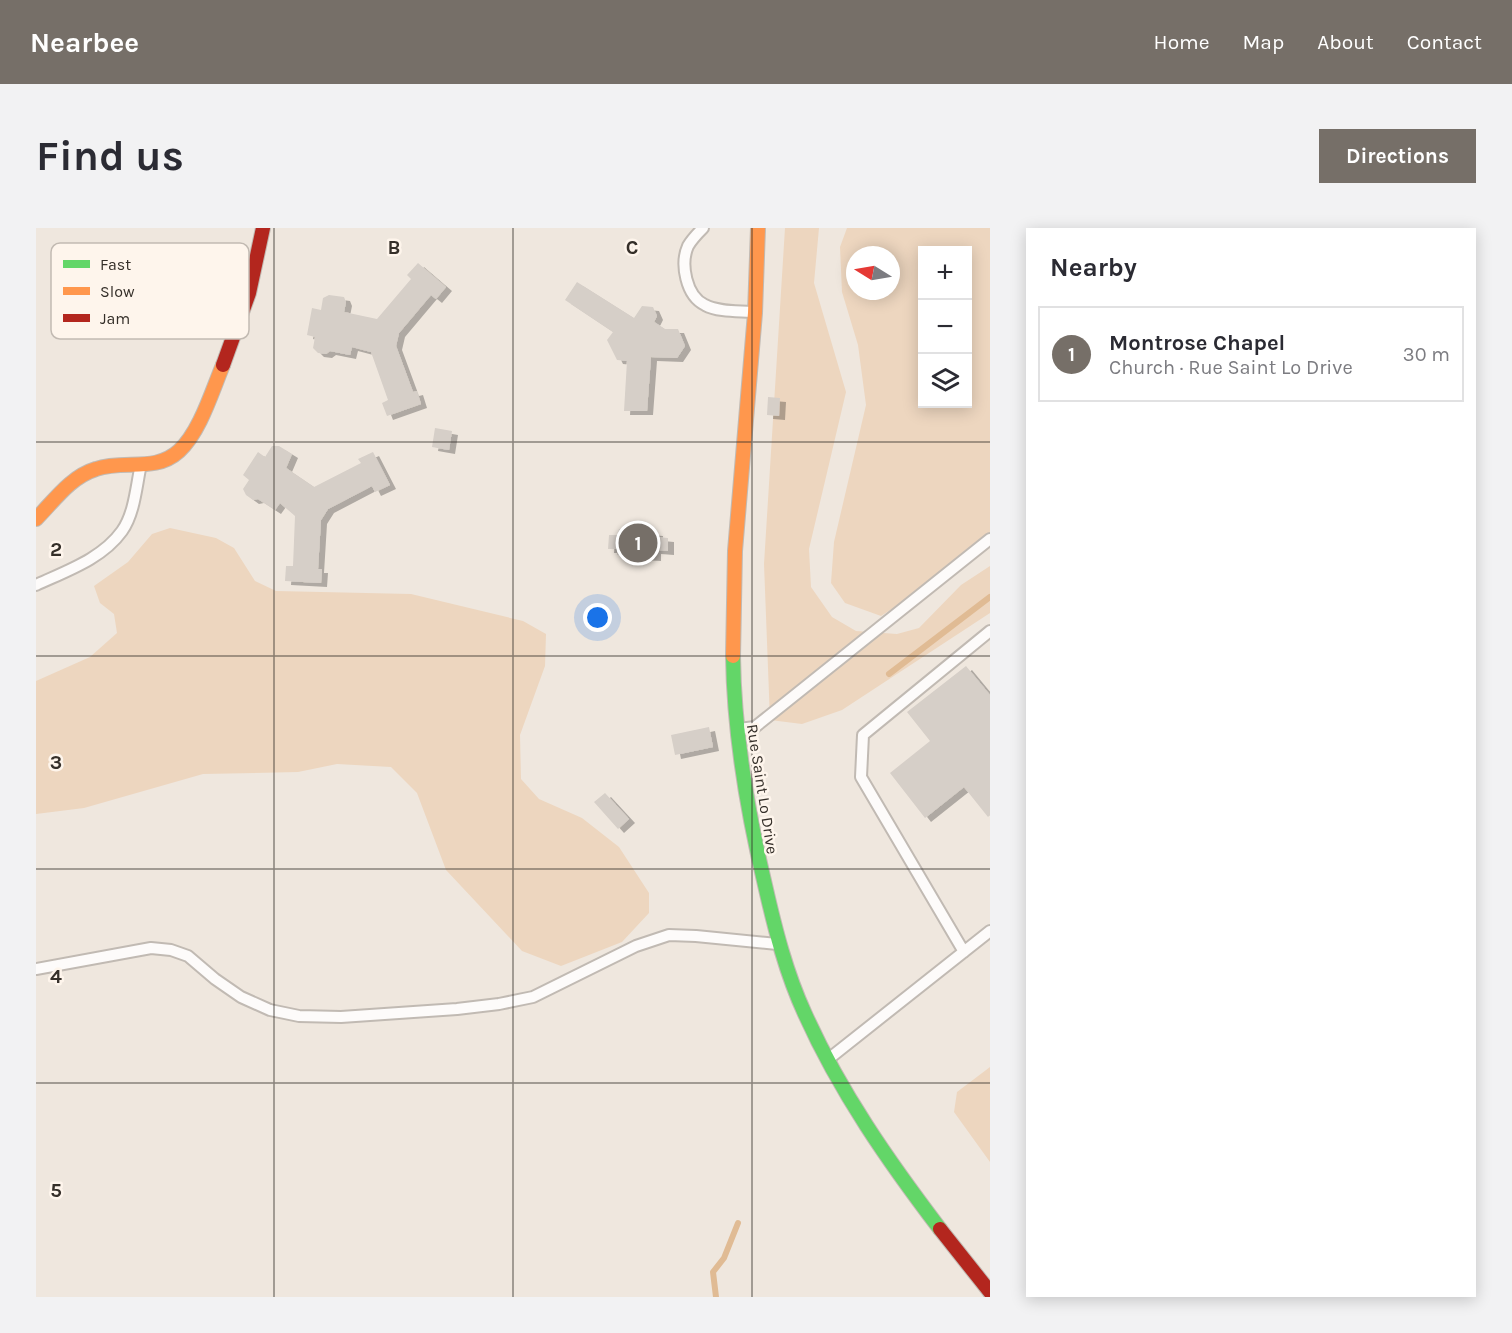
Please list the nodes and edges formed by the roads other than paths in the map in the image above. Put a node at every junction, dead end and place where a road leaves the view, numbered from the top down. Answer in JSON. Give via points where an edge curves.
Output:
{"nodes":[{"id":1,"x":263,"y":228,"type":"edge"},
{"id":2,"x":703,"y":228,"type":"edge"},
{"id":3,"x":758,"y":228,"type":"edge"},
{"id":4,"x":249,"y":293,"type":"edge"},
{"id":5,"x":755,"y":312,"type":"junction"},
{"id":6,"x":234,"y":339,"type":"edge"},
{"id":7,"x":140,"y":466,"type":"junction"},
{"id":8,"x":36,"y":519,"type":"edge"},
{"id":9,"x":990,"y":539,"type":"edge"},
{"id":10,"x":36,"y":585,"type":"edge"},
{"id":11,"x":990,"y":632,"type":"edge"},
{"id":12,"x":736,"y":729,"type":"junction"},
{"id":13,"x":990,"y":931,"type":"edge"},
{"id":14,"x":780,"y":944,"type":"junction"},
{"id":15,"x":964,"y":952,"type":"junction"},
{"id":16,"x":36,"y":969,"type":"edge"},
{"id":17,"x":828,"y":1059,"type":"junction"},
{"id":18,"x":990,"y":1292,"type":"edge"}],
"edges":[{"from":1,"to":4,"type":"street"},
{"from":2,"to":5,"type":"lane","via":[[686,254],[690,289],[705,306]]},
{"from":3,"to":5,"type":"street","name":"Rue Saint Lo Drive"},
{"from":5,"to":12,"type":"street","name":"Rue Saint Lo Drive","via":[[733,585]]},
{"from":6,"to":7,"type":"street","via":[[192,436],[176,454],[162,462]]},
{"from":7,"to":8,"type":"street","via":[[91,470],[71,481]]},
{"from":7,"to":10,"type":"lane","via":[[132,508],[122,531],[104,549]]},
{"from":9,"to":12,"type":"lane","via":[[755,728]]},
{"from":11,"to":15,"type":"lane","via":[[863,735],[861,777]]},
{"from":12,"to":14,"type":"street","name":"Rue Saint Lo Drive","via":[[754,843]]},
{"from":13,"to":15,"type":"lane"},
{"from":14,"to":16,"type":"lane","via":[[669,935],[636,945],[533,997],[478,1006],[341,1017],[298,1016],[270,1010],[241,997],[214,980],[188,956],[171,950],[151,948]]},
{"from":14,"to":17,"type":"street","name":"Rue Saint Lo Drive","via":[[793,985]]},
{"from":15,"to":17,"type":"lane"},
{"from":17,"to":18,"type":"street","name":"Rue Saint Lo Drive","via":[[912,1195]]}]}
